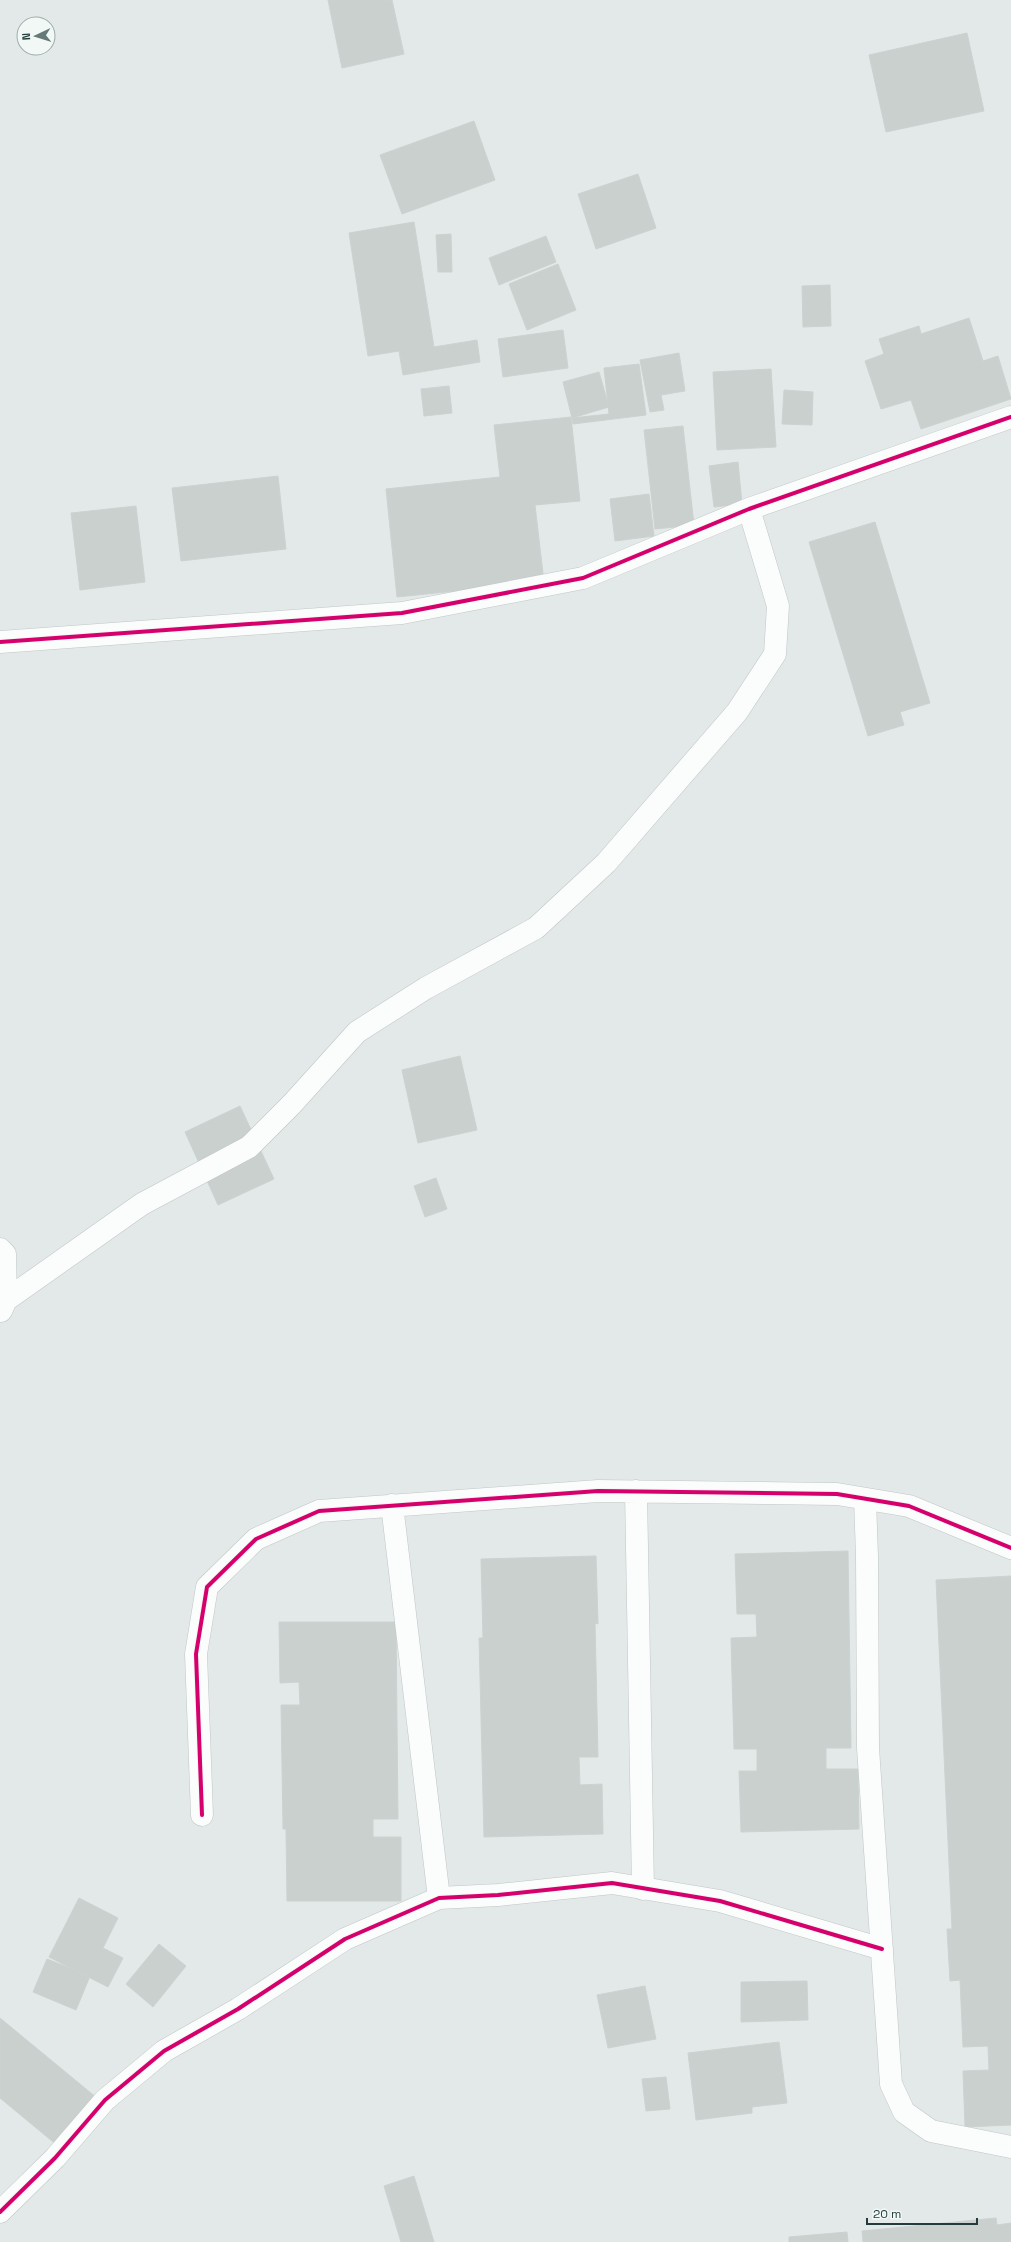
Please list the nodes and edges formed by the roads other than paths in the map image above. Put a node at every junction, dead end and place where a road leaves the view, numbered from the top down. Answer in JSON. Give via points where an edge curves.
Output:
{"nodes":[{"id":1,"x":1011,"y":417,"type":"edge"},
{"id":2,"x":749,"y":509,"type":"junction"},
{"id":3,"x":0,"y":642,"type":"edge"},
{"id":4,"x":0,"y":1249,"type":"edge"},
{"id":5,"x":3,"y":1306,"type":"edge"},
{"id":6,"x":636,"y":1491,"type":"junction"},
{"id":7,"x":864,"y":1499,"type":"junction"},
{"id":8,"x":392,"y":1506,"type":"junction"},
{"id":9,"x":1011,"y":1548,"type":"edge"},
{"id":10,"x":202,"y":1815,"type":"dead end"},
{"id":11,"x":643,"y":1889,"type":"junction"},
{"id":12,"x":439,"y":1898,"type":"junction"},
{"id":13,"x":882,"y":1949,"type":"junction"},
{"id":14,"x":1011,"y":2147,"type":"edge"},
{"id":15,"x":0,"y":2212,"type":"edge"}],
"edges":[{"from":1,"to":2,"type":"street"},
{"from":2,"to":3,"type":"street","via":[[583,578],[402,613]]},
{"from":2,"to":5,"type":"street","via":[[778,606],[775,654],[737,712],[606,863],[536,928],[426,988],[357,1032],[249,1147],[142,1204]]},
{"from":4,"to":5,"type":"street","via":[[5,1254]]},
{"from":6,"to":7,"type":"street","via":[[837,1494]]},
{"from":6,"to":8,"type":"street","via":[[598,1491]]},
{"from":6,"to":11,"type":"street"},
{"from":7,"to":9,"type":"street","via":[[908,1506]]},
{"from":7,"to":13,"type":"street","via":[[867,1556],[868,1748]]},
{"from":8,"to":10,"type":"street","via":[[319,1511],[256,1539],[207,1587],[196,1654]]},
{"from":8,"to":12,"type":"street"},
{"from":11,"to":12,"type":"street","via":[[612,1883],[498,1895]]},
{"from":11,"to":13,"type":"street","via":[[720,1902]]},
{"from":12,"to":15,"type":"street","via":[[345,1938],[238,2009],[164,2051],[105,2100],[55,2158]]},
{"from":13,"to":14,"type":"street","via":[[891,2084],[904,2112],[931,2131]]}]}
